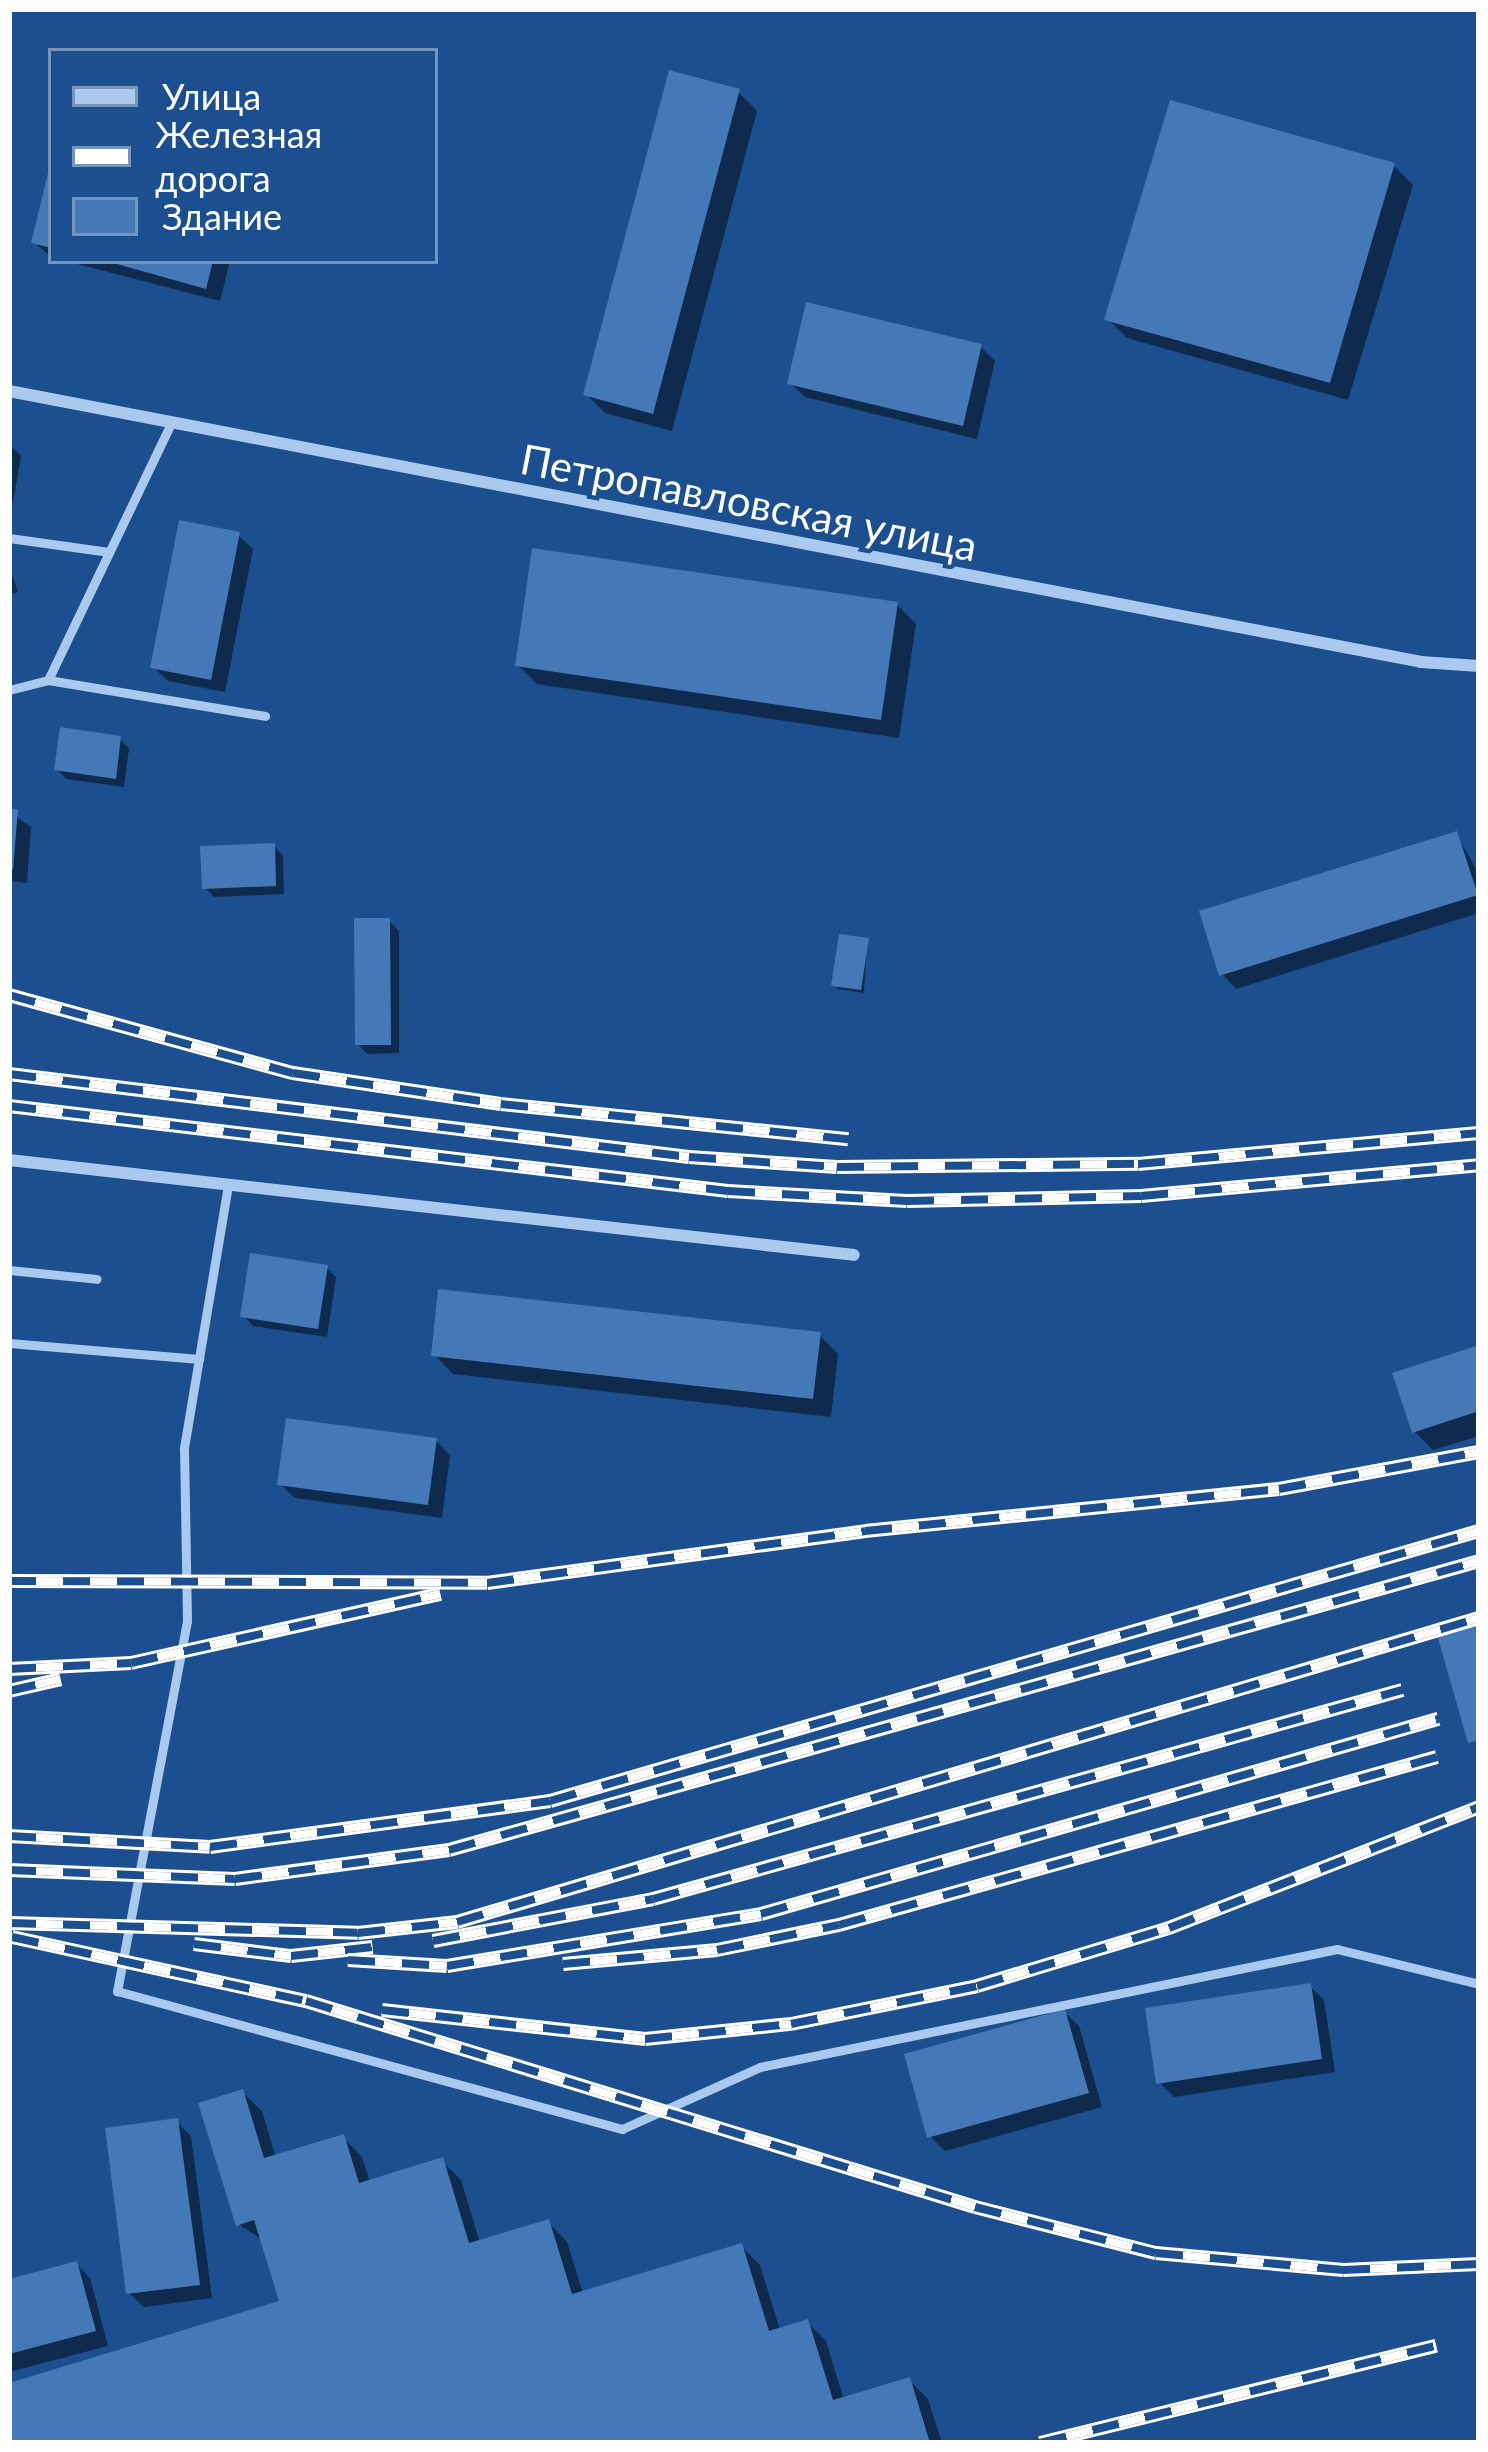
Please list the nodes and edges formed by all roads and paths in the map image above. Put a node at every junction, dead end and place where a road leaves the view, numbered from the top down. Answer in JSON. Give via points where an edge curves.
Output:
{"nodes":[{"id":1,"x":9,"y":391,"type":"edge"},
{"id":2,"x":169,"y":427,"type":"junction"},
{"id":3,"x":9,"y":538,"type":"edge"},
{"id":4,"x":109,"y":552,"type":"junction"},
{"id":5,"x":1479,"y":666,"type":"edge"},
{"id":6,"x":48,"y":680,"type":"junction"},
{"id":7,"x":9,"y":690,"type":"edge"},
{"id":8,"x":265,"y":716,"type":"dead end"},
{"id":9,"x":9,"y":1160,"type":"edge"},
{"id":10,"x":228,"y":1185,"type":"junction"},
{"id":11,"x":854,"y":1255,"type":"dead end"},
{"id":12,"x":9,"y":1270,"type":"edge"},
{"id":13,"x":97,"y":1279,"type":"dead end"},
{"id":14,"x":9,"y":1343,"type":"edge"},
{"id":15,"x":199,"y":1359,"type":"junction"},
{"id":16,"x":1479,"y":1984,"type":"edge"}],
"edges":[{"from":1,"to":2,"type":"street","name":"Петропавловская улица"},
{"from":2,"to":4,"type":"lane"},
{"from":2,"to":5,"type":"street","name":"Петропавловская улица","via":[[1398,658]]},
{"from":3,"to":4,"type":"lane"},
{"from":4,"to":6,"type":"lane"},
{"from":6,"to":7,"type":"lane"},
{"from":6,"to":8,"type":"lane"},
{"from":9,"to":10,"type":"street"},
{"from":10,"to":11,"type":"street"},
{"from":10,"to":15,"type":"lane"},
{"from":12,"to":13,"type":"lane"},
{"from":14,"to":15,"type":"lane"},
{"from":15,"to":16,"type":"lane","via":[[184,1448],[187,1622],[117,1991],[622,2129],[760,2068],[1337,1949]]}]}
